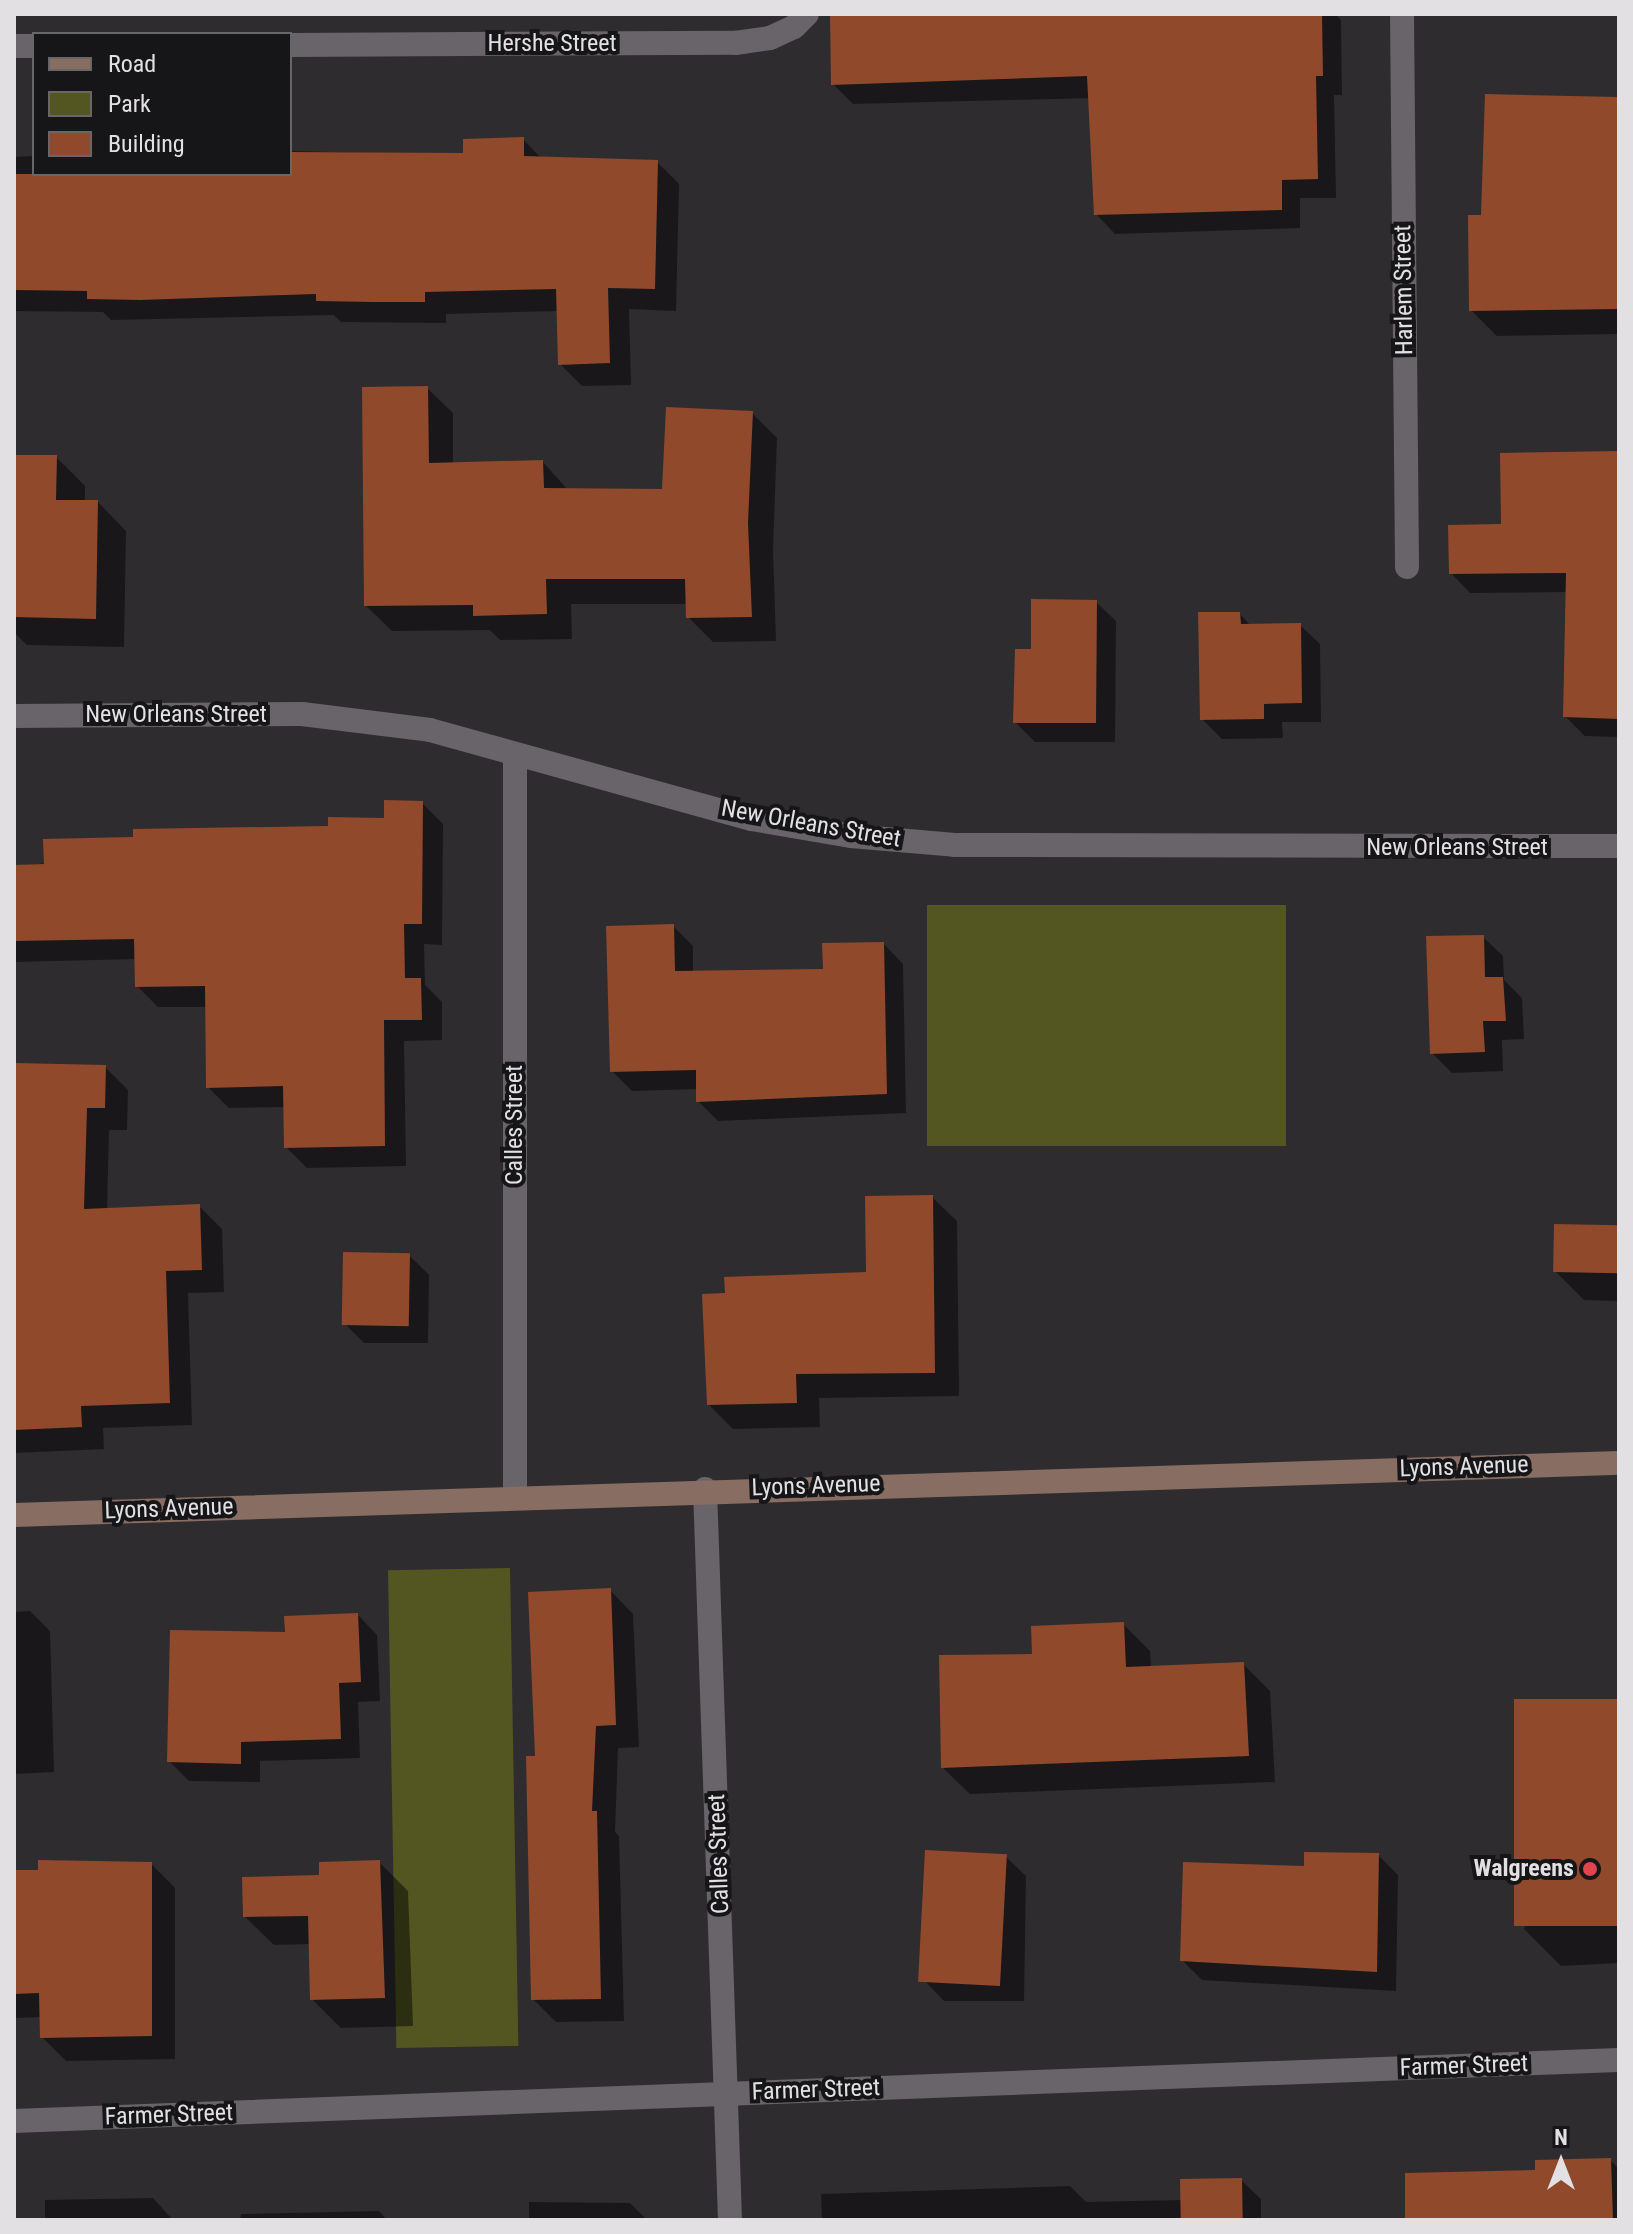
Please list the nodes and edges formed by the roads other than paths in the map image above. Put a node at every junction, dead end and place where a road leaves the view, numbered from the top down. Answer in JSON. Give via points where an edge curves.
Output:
{"nodes":[{"id":1,"x":807,"y":14,"type":"edge"},
{"id":2,"x":1402,"y":14,"type":"edge"},
{"id":3,"x":292,"y":45,"type":"edge"},
{"id":4,"x":1407,"y":567,"type":"dead end"},
{"id":5,"x":14,"y":716,"type":"edge"},
{"id":6,"x":515,"y":755,"type":"junction"},
{"id":7,"x":1619,"y":846,"type":"edge"},
{"id":8,"x":1619,"y":1463,"type":"edge"},
{"id":9,"x":705,"y":1489,"type":"junction"},
{"id":10,"x":515,"y":1496,"type":"junction"},
{"id":11,"x":14,"y":1515,"type":"edge"},
{"id":12,"x":1619,"y":2060,"type":"edge"},
{"id":13,"x":729,"y":2093,"type":"junction"},
{"id":14,"x":14,"y":2121,"type":"edge"},
{"id":15,"x":730,"y":2220,"type":"edge"}],
"edges":[{"from":1,"to":3,"type":"street","name":"Hershe Street","via":[[770,38],[735,43]]},
{"from":2,"to":4,"type":"street","name":"Harlem Street"},
{"from":5,"to":6,"type":"street","name":"New Orleans Street","via":[[302,714],[430,730]]},
{"from":6,"to":7,"type":"street","name":"New Orleans Street","via":[[752,819],[940,844]]},
{"from":6,"to":10,"type":"street","name":"Calles Street"},
{"from":8,"to":9,"type":"street","name":"Lyons Avenue"},
{"from":9,"to":10,"type":"street","name":"Lyons Avenue"},
{"from":9,"to":13,"type":"street","name":"Calles Street"},
{"from":10,"to":11,"type":"street","name":"Lyons Avenue"},
{"from":12,"to":13,"type":"street","name":"Farmer Street"},
{"from":13,"to":14,"type":"street","name":"Farmer Street"},
{"from":13,"to":15,"type":"street","name":"Calles Street"}]}
